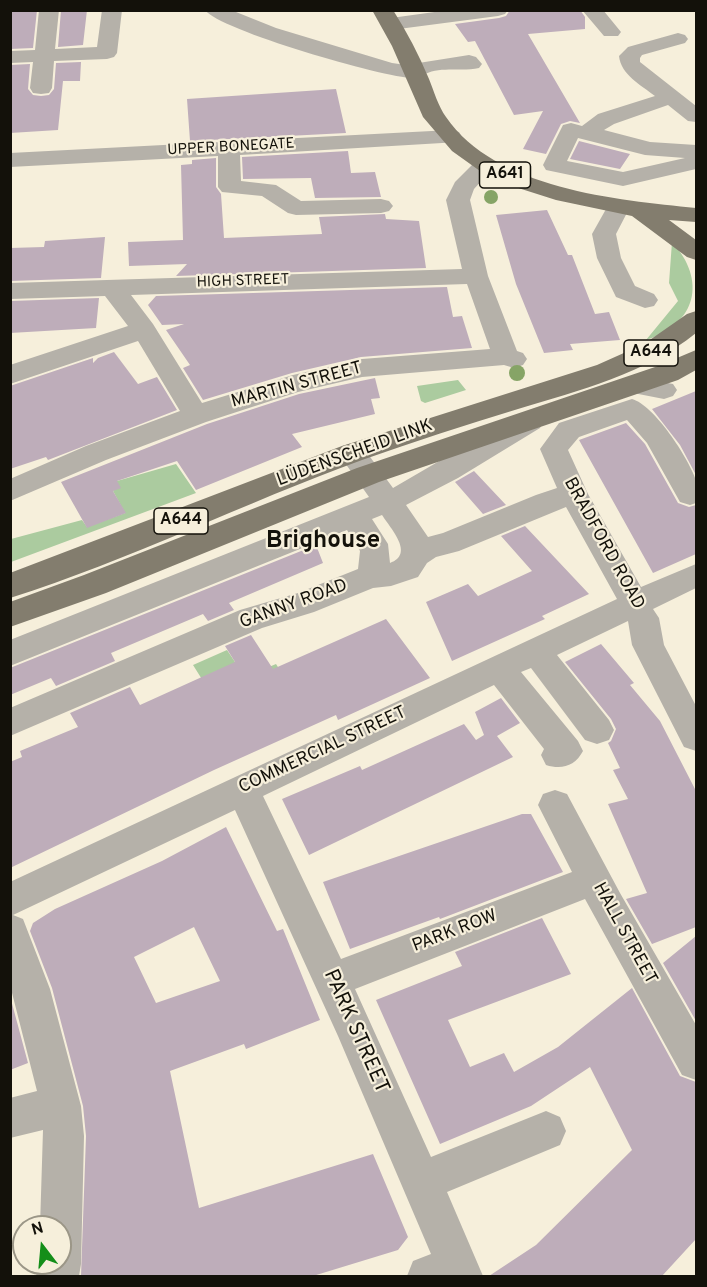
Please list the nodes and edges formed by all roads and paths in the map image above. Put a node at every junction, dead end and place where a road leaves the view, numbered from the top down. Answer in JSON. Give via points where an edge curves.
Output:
{"nodes":[{"id":1,"x":50,"y":10,"type":"edge"},
{"id":2,"x":112,"y":10,"type":"edge"},
{"id":3,"x":215,"y":10,"type":"edge"},
{"id":4,"x":498,"y":10,"type":"edge"},
{"id":5,"x":592,"y":10,"type":"edge"},
{"id":6,"x":386,"y":17,"type":"edge"},
{"id":7,"x":611,"y":32,"type":"dead end"},
{"id":8,"x":678,"y":39,"type":"dead end"},
{"id":9,"x":45,"y":56,"type":"junction"},
{"id":10,"x":10,"y":57,"type":"edge"},
{"id":11,"x":411,"y":64,"type":"junction"},
{"id":12,"x":472,"y":64,"type":"dead end"},
{"id":13,"x":41,"y":88,"type":"dead end"},
{"id":14,"x":672,"y":98,"type":"junction"},
{"id":15,"x":696,"y":116,"type":"edge"},
{"id":16,"x":586,"y":133,"type":"junction"},
{"id":17,"x":451,"y":137,"type":"junction"},
{"id":18,"x":229,"y":148,"type":"junction"},
{"id":19,"x":692,"y":158,"type":"edge"},
{"id":20,"x":10,"y":160,"type":"edge"},
{"id":21,"x":485,"y":165,"type":"junction"},
{"id":22,"x":381,"y":206,"type":"dead end"},
{"id":23,"x":629,"y":209,"type":"junction"},
{"id":24,"x":696,"y":215,"type":"edge"},
{"id":25,"x":696,"y":252,"type":"edge"},
{"id":26,"x":476,"y":276,"type":"junction"},
{"id":27,"x":111,"y":286,"type":"junction"},
{"id":28,"x":10,"y":291,"type":"edge"},
{"id":29,"x":645,"y":300,"type":"dead end"},
{"id":30,"x":696,"y":320,"type":"edge"},
{"id":31,"x":144,"y":330,"type":"junction"},
{"id":32,"x":696,"y":359,"type":"edge"},
{"id":33,"x":10,"y":375,"type":"edge"},
{"id":34,"x":663,"y":390,"type":"dead end"},
{"id":35,"x":632,"y":397,"type":"junction"},
{"id":36,"x":196,"y":415,"type":"junction"},
{"id":37,"x":533,"y":418,"type":"junction"},
{"id":38,"x":360,"y":464,"type":"junction"},
{"id":39,"x":10,"y":491,"type":"edge"},
{"id":40,"x":574,"y":494,"type":"junction"},
{"id":41,"x":690,"y":495,"type":"dead end"},
{"id":42,"x":387,"y":502,"type":"junction"},
{"id":43,"x":353,"y":516,"type":"junction"},
{"id":44,"x":416,"y":555,"type":"junction"},
{"id":45,"x":696,"y":575,"type":"edge"},
{"id":46,"x":370,"y":577,"type":"junction"},
{"id":47,"x":10,"y":586,"type":"edge"},
{"id":48,"x":634,"y":602,"type":"junction"},
{"id":49,"x":10,"y":615,"type":"edge"},
{"id":50,"x":535,"y":650,"type":"junction"},
{"id":51,"x":10,"y":654,"type":"edge"},
{"id":52,"x":498,"y":668,"type":"junction"},
{"id":53,"x":10,"y":723,"type":"edge"},
{"id":54,"x":597,"y":730,"type":"dead end"},
{"id":55,"x":696,"y":736,"type":"edge"},
{"id":56,"x":558,"y":755,"type":"dead end"},
{"id":57,"x":243,"y":789,"type":"junction"},
{"id":58,"x":555,"y":805,"type":"dead end"},
{"id":59,"x":578,"y":886,"type":"dead end"},
{"id":60,"x":10,"y":900,"type":"edge"},
{"id":61,"x":10,"y":931,"type":"edge"},
{"id":62,"x":332,"y":980,"type":"junction"},
{"id":63,"x":696,"y":1061,"type":"edge"},
{"id":64,"x":61,"y":1106,"type":"junction"},
{"id":65,"x":10,"y":1118,"type":"edge"},
{"id":66,"x":546,"y":1131,"type":"dead end"},
{"id":67,"x":420,"y":1182,"type":"junction"},
{"id":68,"x":448,"y":1273,"type":"edge"},
{"id":69,"x":57,"y":1276,"type":"edge"}],
"edges":[{"from":1,"to":9,"type":"street"},
{"from":2,"to":9,"type":"street","via":[[107,53]]},
{"from":3,"to":11,"type":"street","via":[[309,51],[397,71]]},
{"from":4,"to":6,"type":"street"},
{"from":5,"to":7,"type":"street"},
{"from":6,"to":11,"type":"main road","number":"A641"},
{"from":8,"to":14,"type":"street","via":[[628,56],[636,71]]},
{"from":9,"to":10,"type":"street"},
{"from":9,"to":13,"type":"street"},
{"from":11,"to":12,"type":"street"},
{"from":11,"to":17,"type":"main road","number":"A641","via":[[436,120]]},
{"from":14,"to":15,"type":"street"},
{"from":14,"to":16,"type":"street","via":[[606,118]]},
{"from":16,"to":19,"type":"street"},
{"from":16,"to":19,"type":"street","via":[[571,130],[554,165],[623,179]]},
{"from":17,"to":18,"type":"street","name":"UPPER BONEGATE"},
{"from":17,"to":21,"type":"main road","number":"A641"},
{"from":18,"to":20,"type":"street","name":"UPPER BONEGATE"},
{"from":18,"to":22,"type":"street","via":[[230,187],[268,190],[296,208]]},
{"from":21,"to":23,"type":"main road","number":"A641","via":[[537,187]]},
{"from":21,"to":26,"type":"street","via":[[463,187],[458,201]]},
{"from":23,"to":24,"type":"main road","number":"A641"},
{"from":23,"to":25,"type":"main road","number":"A641"},
{"from":23,"to":29,"type":"street","via":[[606,227],[605,245],[625,291]]},
{"from":26,"to":27,"type":"street","name":"HIGH STREET"},
{"from":26,"to":36,"type":"street","name":"MARTIN STREET","via":[[510,358],[353,370],[293,384]]},
{"from":27,"to":28,"type":"street","name":"HIGH STREET"},
{"from":27,"to":31,"type":"street"},
{"from":30,"to":38,"type":"main road","name":"LÜDENSCHEID LINK","number":"A644","via":[[650,353]]},
{"from":31,"to":33,"type":"street"},
{"from":31,"to":36,"type":"street"},
{"from":32,"to":35,"type":"main road","name":"LÜDENSCHEID LINK","number":"A644"},
{"from":34,"to":35,"type":"street"},
{"from":35,"to":37,"type":"main road","name":"LÜDENSCHEID LINK","number":"A644"},
{"from":35,"to":40,"type":"street","name":"BRADFORD ROAD","via":[[570,430],[554,449]]},
{"from":35,"to":41,"type":"street"},
{"from":36,"to":39,"type":"street","name":"MARTIN STREET"},
{"from":37,"to":38,"type":"main road","name":"LÜDENSCHEID LINK","number":"A644"},
{"from":37,"to":42,"type":"street","via":[[448,471]]},
{"from":38,"to":42,"type":"street"},
{"from":38,"to":47,"type":"main road","name":"LÜDENSCHEID LINK","number":"A644"},
{"from":38,"to":49,"type":"main road","name":"LÜDENSCHEID LINK","number":"A644","via":[[95,584]]},
{"from":40,"to":44,"type":"street","name":"GANNY ROAD"},
{"from":40,"to":48,"type":"street","name":"BRADFORD ROAD"},
{"from":42,"to":43,"type":"street"},
{"from":42,"to":44,"type":"street","via":[[416,542]]},
{"from":43,"to":46,"type":"street","via":[[376,548],[378,561]]},
{"from":43,"to":51,"type":"street"},
{"from":44,"to":46,"type":"street","name":"GANNY ROAD","via":[[407,569]]},
{"from":45,"to":48,"type":"street","name":"COMMERCIAL STREET"},
{"from":46,"to":53,"type":"street","name":"GANNY ROAD","via":[[303,604],[251,619]]},
{"from":48,"to":50,"type":"street","name":"COMMERCIAL STREET"},
{"from":48,"to":55,"type":"street","name":"BRADFORD ROAD","via":[[643,618],[648,645]]},
{"from":50,"to":52,"type":"street","name":"COMMERCIAL STREET"},
{"from":50,"to":54,"type":"street"},
{"from":52,"to":56,"type":"street","via":[[566,751]]},
{"from":52,"to":57,"type":"street","name":"COMMERCIAL STREET"},
{"from":57,"to":60,"type":"street","name":"COMMERCIAL STREET"},
{"from":57,"to":62,"type":"street","name":"PARK STREET"},
{"from":58,"to":63,"type":"street","name":"HALL STREET"},
{"from":59,"to":62,"type":"street","name":"PARK ROW"},
{"from":61,"to":64,"type":"street","via":[[31,989]]},
{"from":62,"to":67,"type":"street","name":"PARK STREET"},
{"from":64,"to":65,"type":"street"},
{"from":64,"to":69,"type":"street","via":[[64,1136]]},
{"from":66,"to":67,"type":"street"},
{"from":67,"to":68,"type":"street","name":"PARK STREET"}]}
